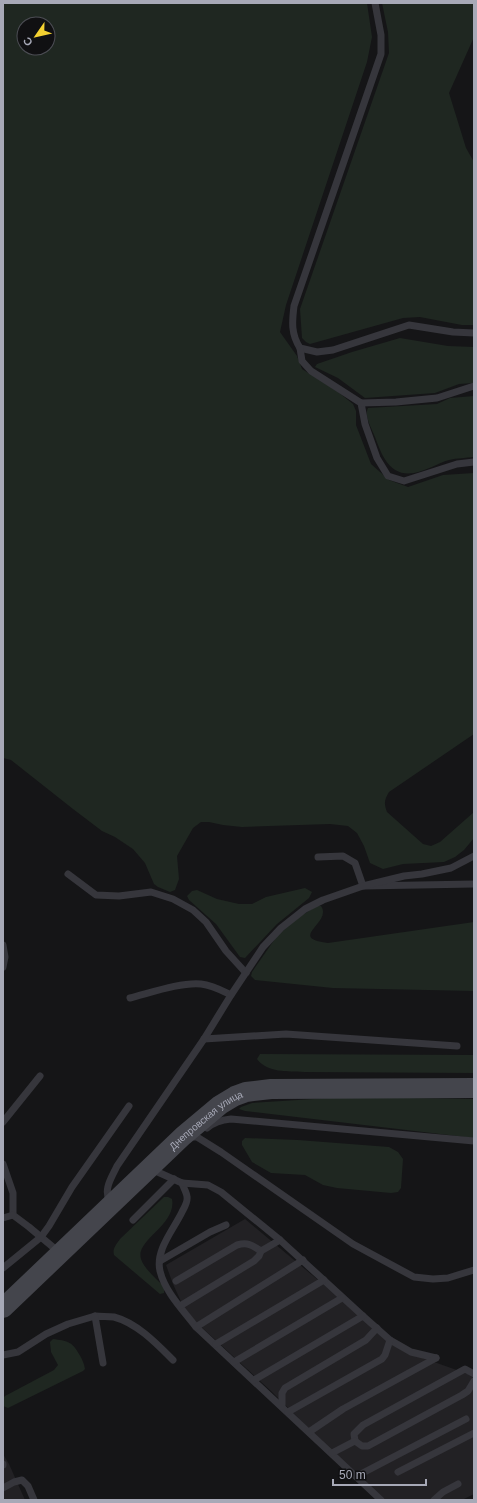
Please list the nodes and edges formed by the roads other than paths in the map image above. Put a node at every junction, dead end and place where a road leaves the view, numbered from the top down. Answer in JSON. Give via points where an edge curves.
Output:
{"nodes":[{"id":1,"x":375,"y":3,"type":"edge"},
{"id":2,"x":474,"y":333,"type":"edge"},
{"id":3,"x":300,"y":348,"type":"junction"},
{"id":4,"x":474,"y":386,"type":"edge"},
{"id":5,"x":361,"y":404,"type":"junction"},
{"id":6,"x":474,"y":462,"type":"edge"},
{"id":7,"x":474,"y":851,"type":"edge"},
{"id":8,"x":318,"y":857,"type":"dead end"},
{"id":9,"x":471,"y":857,"type":"edge"},
{"id":10,"x":68,"y":874,"type":"dead end"},
{"id":11,"x":474,"y":884,"type":"edge"},
{"id":12,"x":363,"y":886,"type":"junction"},
{"id":13,"x":3,"y":945,"type":"edge"},
{"id":14,"x":3,"y":967,"type":"edge"},
{"id":15,"x":246,"y":973,"type":"junction"},
{"id":16,"x":231,"y":995,"type":"junction"},
{"id":17,"x":130,"y":998,"type":"dead end"},
{"id":18,"x":204,"y":1039,"type":"junction"},
{"id":19,"x":457,"y":1046,"type":"dead end"},
{"id":20,"x":40,"y":1076,"type":"dead end"},
{"id":21,"x":474,"y":1088,"type":"edge"},
{"id":22,"x":129,"y":1106,"type":"dead end"},
{"id":23,"x":3,"y":1122,"type":"edge"},
{"id":24,"x":190,"y":1137,"type":"junction"},
{"id":25,"x":474,"y":1141,"type":"edge"},
{"id":26,"x":3,"y":1164,"type":"edge"},
{"id":27,"x":150,"y":1169,"type":"junction"},
{"id":28,"x":174,"y":1179,"type":"junction"},
{"id":29,"x":182,"y":1183,"type":"junction"},
{"id":30,"x":111,"y":1205,"type":"junction"},
{"id":31,"x":13,"y":1216,"type":"junction"},
{"id":32,"x":3,"y":1218,"type":"edge"},
{"id":33,"x":133,"y":1220,"type":"dead end"},
{"id":34,"x":226,"y":1225,"type":"dead end"},
{"id":35,"x":41,"y":1237,"type":"junction"},
{"id":36,"x":280,"y":1240,"type":"junction"},
{"id":37,"x":261,"y":1251,"type":"junction"},
{"id":38,"x":60,"y":1253,"type":"junction"},
{"id":39,"x":302,"y":1260,"type":"junction"},
{"id":40,"x":160,"y":1261,"type":"junction"},
{"id":41,"x":3,"y":1268,"type":"edge"},
{"id":42,"x":474,"y":1270,"type":"edge"},
{"id":43,"x":324,"y":1280,"type":"junction"},
{"id":44,"x":176,"y":1281,"type":"dead end"},
{"id":45,"x":342,"y":1298,"type":"junction"},
{"id":46,"x":180,"y":1306,"type":"junction"},
{"id":47,"x":3,"y":1308,"type":"edge"},
{"id":48,"x":95,"y":1316,"type":"junction"},
{"id":49,"x":363,"y":1316,"type":"junction"},
{"id":50,"x":196,"y":1327,"type":"junction"},
{"id":51,"x":377,"y":1328,"type":"junction"},
{"id":52,"x":390,"y":1340,"type":"junction"},
{"id":53,"x":216,"y":1344,"type":"junction"},
{"id":54,"x":3,"y":1355,"type":"edge"},
{"id":55,"x":173,"y":1360,"type":"dead end"},
{"id":56,"x":234,"y":1362,"type":"junction"},
{"id":57,"x":103,"y":1363,"type":"dead end"},
{"id":58,"x":474,"y":1374,"type":"edge"},
{"id":59,"x":254,"y":1380,"type":"junction"},
{"id":60,"x":474,"y":1381,"type":"edge"},
{"id":61,"x":285,"y":1409,"type":"junction"},
{"id":62,"x":466,"y":1419,"type":"dead end"},
{"id":63,"x":309,"y":1432,"type":"junction"},
{"id":64,"x":474,"y":1433,"type":"edge"},
{"id":65,"x":355,"y":1441,"type":"junction"},
{"id":66,"x":332,"y":1453,"type":"junction"},
{"id":67,"x":398,"y":1472,"type":"dead end"},
{"id":68,"x":357,"y":1476,"type":"junction"},
{"id":69,"x":458,"y":1484,"type":"dead end"},
{"id":70,"x":3,"y":1488,"type":"edge"},
{"id":71,"x":34,"y":1500,"type":"edge"},
{"id":72,"x":381,"y":1500,"type":"edge"},
{"id":73,"x":434,"y":1500,"type":"edge"}],
"edges":[{"from":1,"to":3,"type":"lane","via":[[381,35],[381,54],[294,306],[294,338]]},
{"from":2,"to":3,"type":"lane","via":[[409,325],[333,350],[317,352]]},
{"from":3,"to":5,"type":"lane","via":[[302,361],[311,370]]},
{"from":4,"to":5,"type":"lane","via":[[437,398]]},
{"from":5,"to":6,"type":"lane","via":[[377,458],[388,476],[404,481],[457,464]]},
{"from":7,"to":9,"type":"lane"},
{"from":8,"to":12,"type":"lane","via":[[343,856],[355,863]]},
{"from":9,"to":12,"type":"lane","via":[[451,868]]},
{"from":10,"to":15,"type":"lane","via":[[96,895],[119,896],[151,892],[173,899],[193,910],[206,922],[226,951]]},
{"from":11,"to":12,"type":"lane"},
{"from":12,"to":15,"type":"lane","via":[[305,909],[281,928],[263,947]]},
{"from":13,"to":14,"type":"lane"},
{"from":15,"to":16,"type":"lane"},
{"from":16,"to":17,"type":"lane","via":[[215,987],[191,984]]},
{"from":16,"to":18,"type":"lane"},
{"from":18,"to":19,"type":"lane","via":[[286,1034]]},
{"from":18,"to":30,"type":"lane","via":[[117,1166],[107,1189]]},
{"from":20,"to":23,"type":"lane"},
{"from":21,"to":24,"type":"main road","name":"Днепровская улица","via":[[271,1089],[246,1092],[220,1104]]},
{"from":22,"to":35,"type":"lane","via":[[72,1187]]},
{"from":24,"to":25,"type":"lane","via":[[211,1124],[231,1119]]},
{"from":24,"to":27,"type":"main road","name":"Днепровская улица"},
{"from":24,"to":42,"type":"lane","via":[[352,1244],[414,1277],[448,1278]]},
{"from":26,"to":31,"type":"lane","via":[[13,1193]]},
{"from":27,"to":28,"type":"lane"},
{"from":27,"to":30,"type":"main road","name":"Днепровская улица"},
{"from":28,"to":29,"type":"lane"},
{"from":28,"to":33,"type":"lane"},
{"from":29,"to":36,"type":"lane","via":[[212,1186]]},
{"from":29,"to":40,"type":"lane","via":[[187,1197],[186,1204],[162,1249]]},
{"from":30,"to":38,"type":"main road","name":"Днепровская улица"},
{"from":31,"to":32,"type":"lane"},
{"from":31,"to":35,"type":"lane"},
{"from":34,"to":40,"type":"lane"},
{"from":35,"to":38,"type":"lane"},
{"from":35,"to":41,"type":"lane"},
{"from":36,"to":37,"type":"lane"},
{"from":36,"to":39,"type":"lane"},
{"from":37,"to":44,"type":"lane","via":[[252,1244],[245,1243]]},
{"from":37,"to":46,"type":"lane","via":[[254,1261]]},
{"from":38,"to":47,"type":"main road","name":"Днепровская улица"},
{"from":39,"to":43,"type":"lane"},
{"from":39,"to":50,"type":"lane"},
{"from":40,"to":46,"type":"lane","via":[[160,1270],[166,1286]]},
{"from":43,"to":45,"type":"lane"},
{"from":43,"to":53,"type":"lane"},
{"from":45,"to":49,"type":"lane"},
{"from":45,"to":56,"type":"lane"},
{"from":46,"to":50,"type":"lane"},
{"from":48,"to":54,"type":"lane","via":[[68,1324],[46,1334],[18,1352]]},
{"from":48,"to":55,"type":"lane","via":[[114,1317],[133,1326],[150,1336]]},
{"from":48,"to":57,"type":"lane"},
{"from":49,"to":51,"type":"lane"},
{"from":49,"to":59,"type":"lane"},
{"from":50,"to":53,"type":"lane"},
{"from":51,"to":52,"type":"lane"},
{"from":51,"to":61,"type":"lane","via":[[366,1340],[285,1388],[282,1393]]},
{"from":52,"to":61,"type":"lane","via":[[382,1359]]},
{"from":52,"to":63,"type":"lane","via":[[410,1352],[436,1358],[343,1409]]},
{"from":53,"to":56,"type":"lane"},
{"from":56,"to":59,"type":"lane"},
{"from":58,"to":65,"type":"lane","via":[[466,1369],[363,1425],[354,1434]]},
{"from":59,"to":61,"type":"lane"},
{"from":60,"to":65,"type":"lane","via":[[462,1395],[368,1446],[362,1446]]},
{"from":61,"to":63,"type":"lane"},
{"from":62,"to":68,"type":"lane"},
{"from":63,"to":66,"type":"lane"},
{"from":64,"to":67,"type":"lane"},
{"from":65,"to":66,"type":"lane"},
{"from":66,"to":68,"type":"lane"},
{"from":68,"to":72,"type":"lane"},
{"from":69,"to":73,"type":"lane","via":[[438,1494]]},
{"from":70,"to":71,"type":"lane","via":[[22,1480],[28,1486]]}]}
